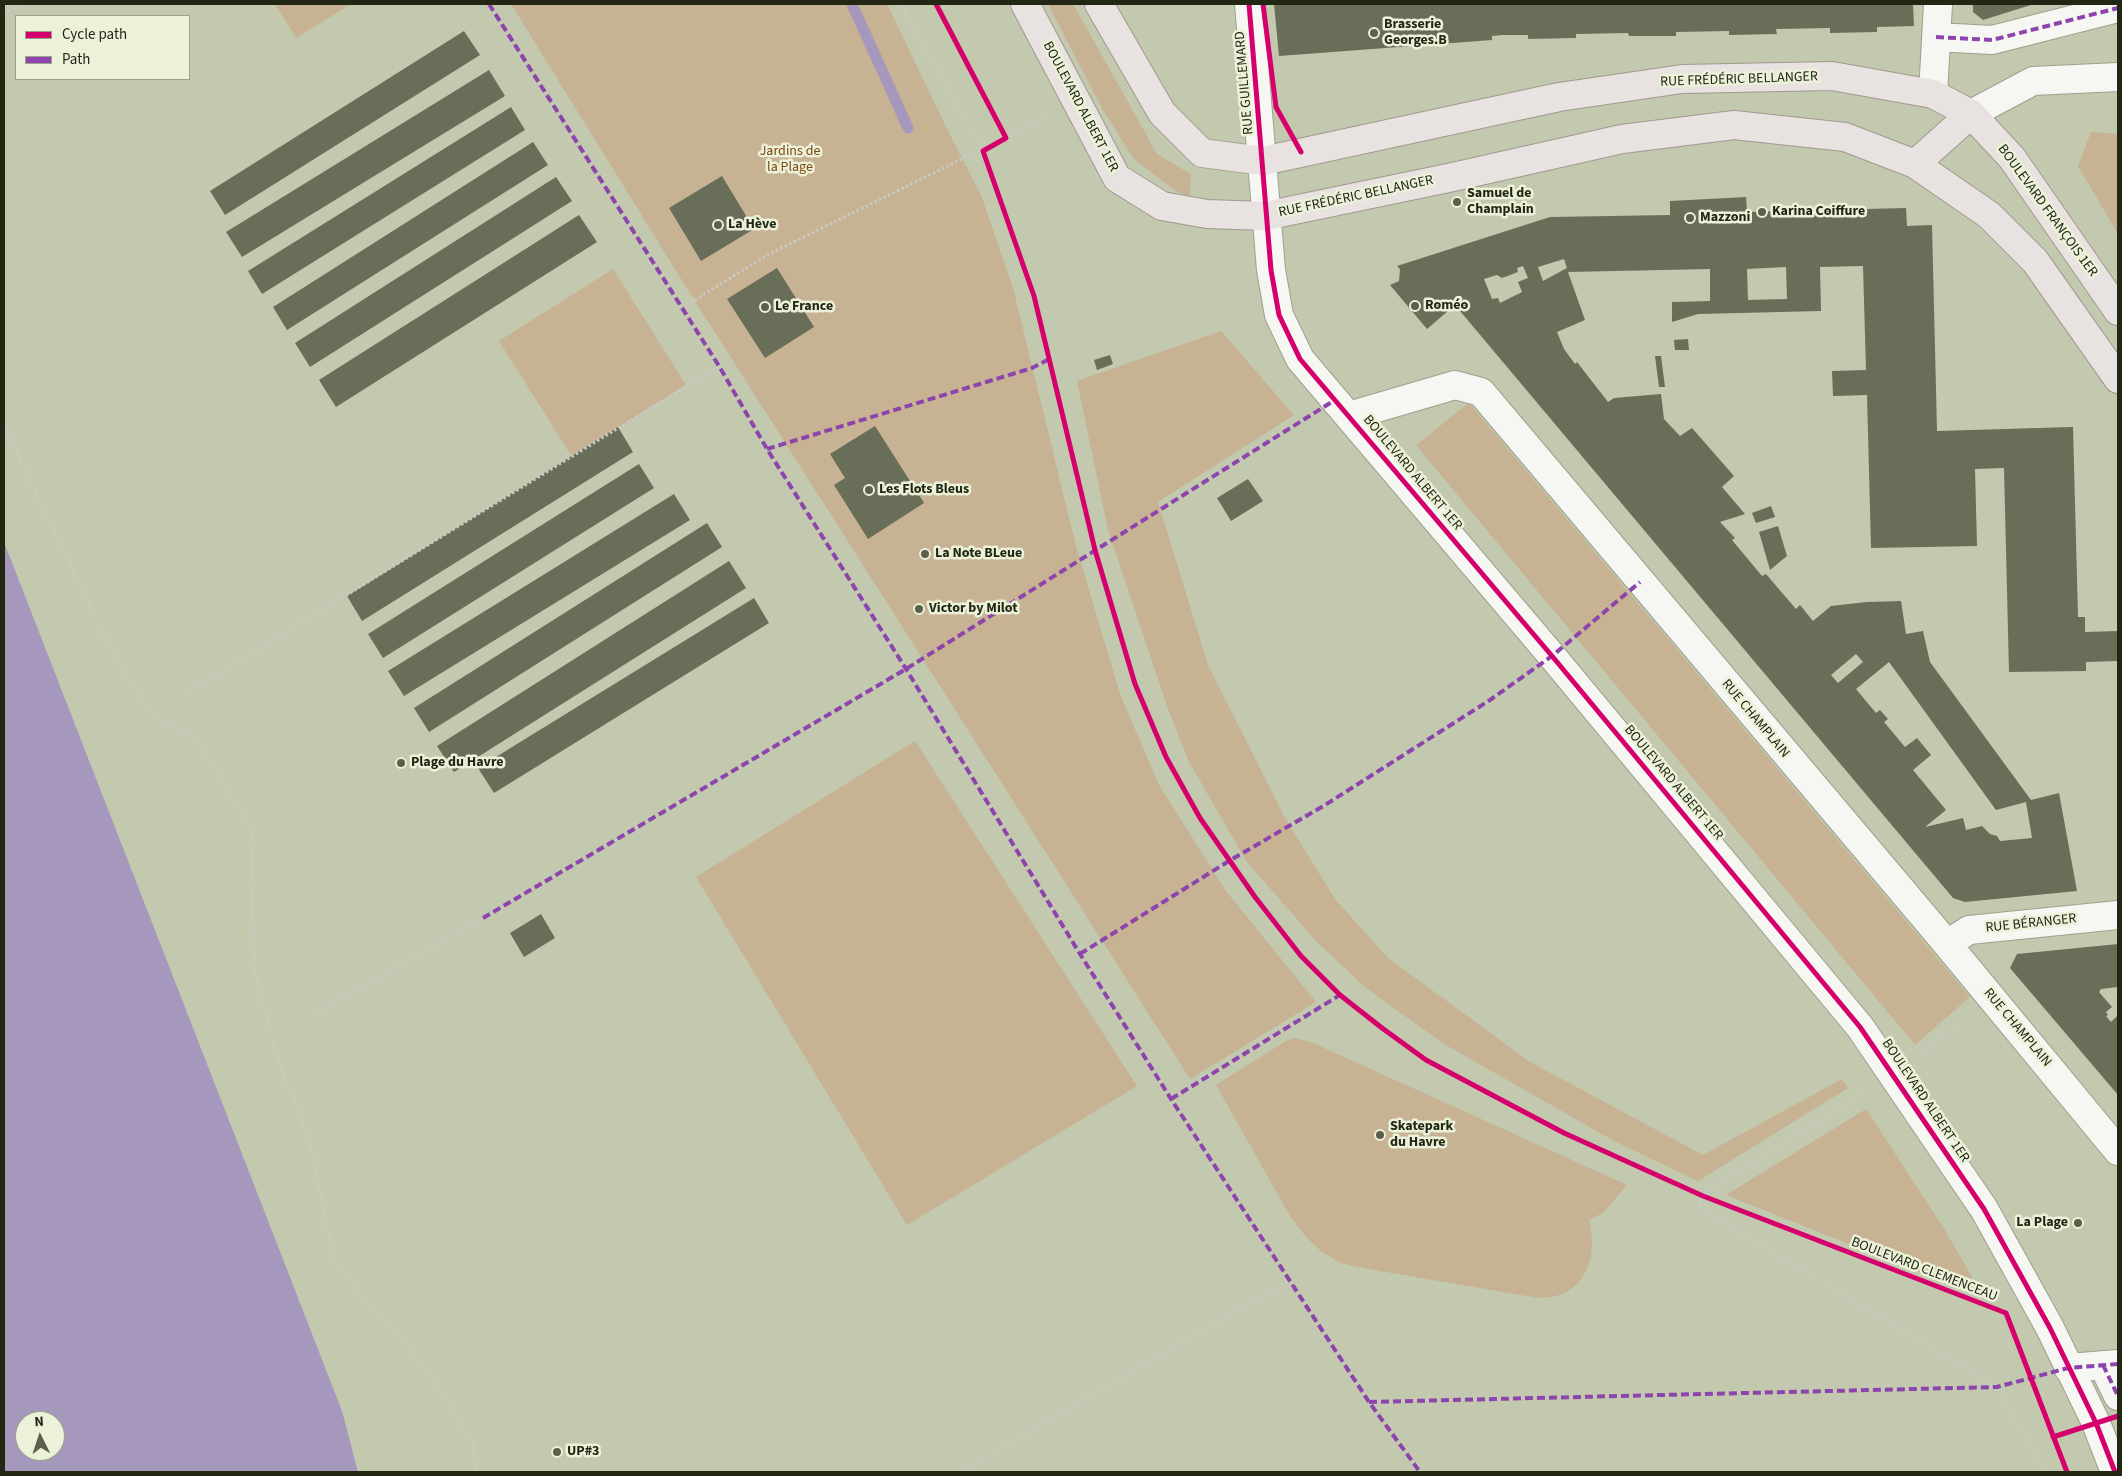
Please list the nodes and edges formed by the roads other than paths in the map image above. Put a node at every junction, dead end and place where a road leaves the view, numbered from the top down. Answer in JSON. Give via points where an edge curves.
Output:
{"nodes":[{"id":1,"x":1025,"y":4,"type":"edge"},
{"id":2,"x":1099,"y":4,"type":"edge"},
{"id":3,"x":1249,"y":4,"type":"edge"},
{"id":4,"x":1938,"y":4,"type":"edge"},
{"id":5,"x":2118,"y":8,"type":"edge"},
{"id":6,"x":1936,"y":37,"type":"junction"},
{"id":7,"x":2118,"y":77,"type":"edge"},
{"id":8,"x":1933,"y":94,"type":"junction"},
{"id":9,"x":1971,"y":114,"type":"junction"},
{"id":10,"x":1263,"y":160,"type":"junction"},
{"id":11,"x":1915,"y":164,"type":"junction"},
{"id":12,"x":1265,"y":216,"type":"junction"},
{"id":13,"x":2118,"y":311,"type":"edge"},
{"id":14,"x":2118,"y":379,"type":"edge"},
{"id":15,"x":1349,"y":416,"type":"junction"},
{"id":16,"x":2118,"y":915,"type":"edge"},
{"id":17,"x":1947,"y":944,"type":"junction"},
{"id":18,"x":2118,"y":1151,"type":"edge"},
{"id":19,"x":2111,"y":1364,"type":"edge"},
{"id":20,"x":2068,"y":1368,"type":"junction"},
{"id":21,"x":2118,"y":1396,"type":"edge"},
{"id":22,"x":2115,"y":1472,"type":"edge"}],
"edges":[{"from":1,"to":12,"type":"main road","name":"BOULEVARD ALBERT 1ER","via":[[1118,178],[1162,206],[1208,214]]},
{"from":2,"to":10,"type":"main road","via":[[1162,113],[1202,153]]},
{"from":3,"to":10,"type":"street","name":"RUE GUILLEMARD"},
{"from":4,"to":6,"type":"street"},
{"from":5,"to":6,"type":"street","via":[[1992,40]]},
{"from":6,"to":8,"type":"street"},
{"from":7,"to":9,"type":"street","via":[[2033,81]]},
{"from":8,"to":9,"type":"main road","name":"RUE FRÉDÉRIC BELLANGER"},
{"from":8,"to":10,"type":"main road","name":"RUE FRÉDÉRIC BELLANGER","via":[[1832,76],[1682,79],[1559,97]]},
{"from":9,"to":11,"type":"main road"},
{"from":9,"to":13,"type":"main road","name":"BOULEVARD FRANÇOIS 1ER","via":[[2012,158]]},
{"from":10,"to":12,"type":"street","name":"BOULEVARD ALBERT 1ER"},
{"from":11,"to":12,"type":"main road","name":"RUE FRÉDÉRIC BELLANGER","via":[[1845,137],[1734,125],[1622,139]]},
{"from":11,"to":14,"type":"main road","via":[[1988,215],[2035,261]]},
{"from":12,"to":15,"type":"street","name":"BOULEVARD ALBERT 1ER","via":[[1279,316],[1300,359]]},
{"from":15,"to":17,"type":"street","name":"RUE CHAMPLAIN","via":[[1455,385],[1481,392]]},
{"from":15,"to":20,"type":"street","name":"BOULEVARD ALBERT 1ER","via":[[1854,1020],[1984,1209],[2031,1291]]},
{"from":16,"to":17,"type":"street","name":"RUE BÉRANGER","via":[[1968,930]]},
{"from":17,"to":18,"type":"street","name":"RUE CHAMPLAIN"},
{"from":19,"to":20,"type":"street"},
{"from":19,"to":21,"type":"street"},
{"from":20,"to":22,"type":"street","name":"BOULEVARD ALBERT 1ER","via":[[2096,1423]]}]}
